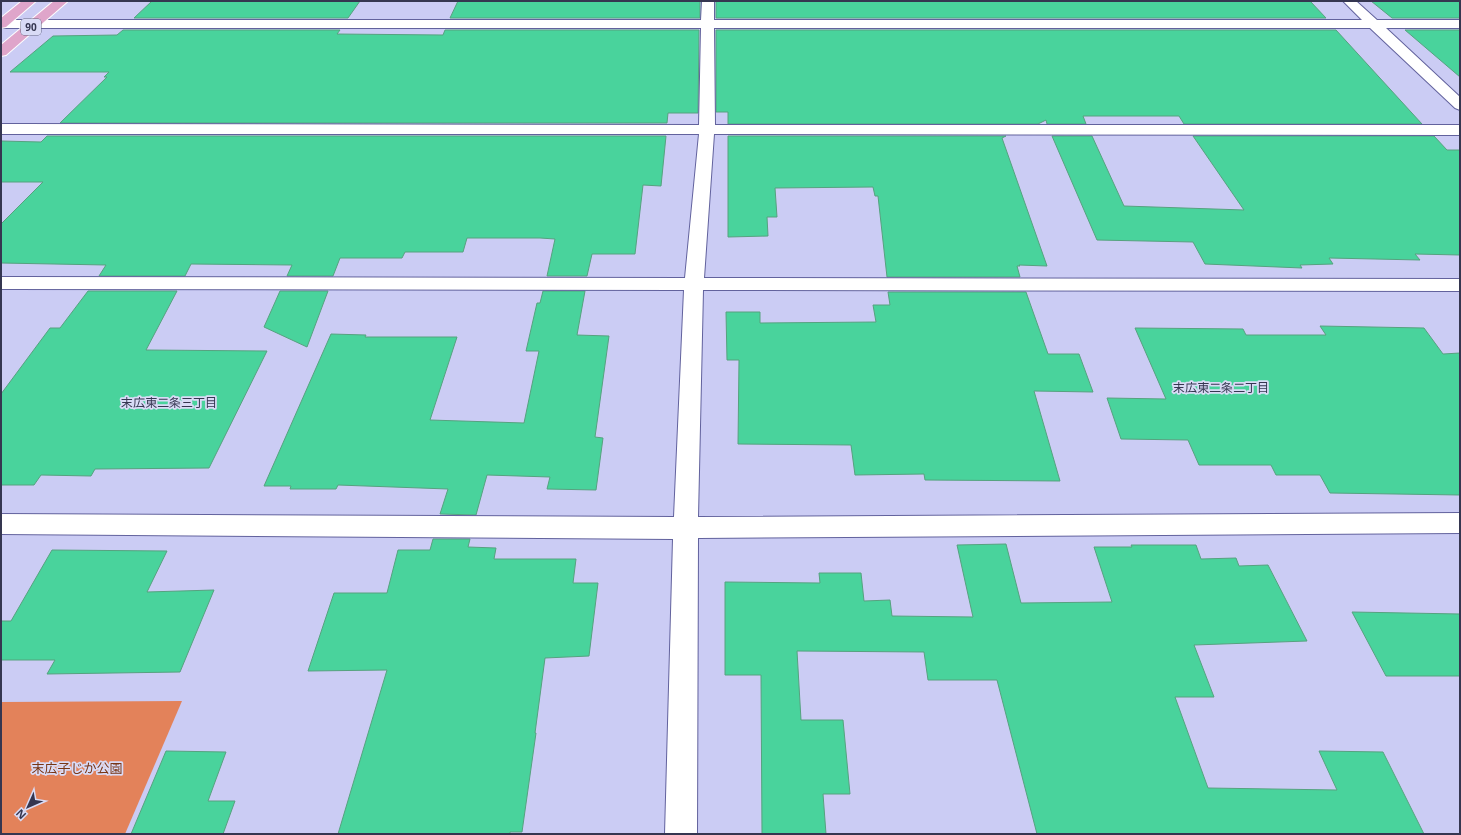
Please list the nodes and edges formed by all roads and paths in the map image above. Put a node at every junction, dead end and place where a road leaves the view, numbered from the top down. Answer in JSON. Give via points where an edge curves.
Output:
{"nodes":[{"id":1,"x":30,"y":1,"type":"edge"},
{"id":2,"x":62,"y":1,"type":"edge"},
{"id":3,"x":708,"y":1,"type":"edge"},
{"id":4,"x":1349,"y":1,"type":"edge"},
{"id":5,"x":1,"y":24,"type":"edge"},
{"id":6,"x":1374,"y":24,"type":"junction"},
{"id":7,"x":1460,"y":24,"type":"edge"},
{"id":8,"x":34,"y":25,"type":"junction"},
{"id":9,"x":707,"y":25,"type":"junction"},
{"id":10,"x":1,"y":52,"type":"edge"},
{"id":11,"x":1460,"y":105,"type":"edge"},
{"id":12,"x":707,"y":128,"type":"junction"},
{"id":13,"x":1,"y":129,"type":"edge"},
{"id":14,"x":1460,"y":130,"type":"edge"},
{"id":15,"x":1,"y":283,"type":"edge"},
{"id":16,"x":694,"y":284,"type":"junction"},
{"id":17,"x":1460,"y":285,"type":"edge"},
{"id":18,"x":1460,"y":523,"type":"edge"},
{"id":19,"x":1,"y":524,"type":"edge"},
{"id":20,"x":686,"y":528,"type":"junction"},
{"id":21,"x":681,"y":834,"type":"edge"}],
"edges":[{"from":1,"to":5,"type":"main road","number":"90"},
{"from":2,"to":8,"type":"main road","number":"90"},
{"from":3,"to":9,"type":"street"},
{"from":4,"to":6,"type":"street"},
{"from":5,"to":8,"type":"street"},
{"from":6,"to":7,"type":"street"},
{"from":6,"to":9,"type":"street"},
{"from":6,"to":11,"type":"street"},
{"from":8,"to":9,"type":"street"},
{"from":8,"to":10,"type":"main road","number":"90"},
{"from":9,"to":12,"type":"street"},
{"from":12,"to":13,"type":"street"},
{"from":12,"to":14,"type":"street"},
{"from":12,"to":16,"type":"street"},
{"from":15,"to":16,"type":"street"},
{"from":16,"to":17,"type":"street"},
{"from":16,"to":20,"type":"street"},
{"from":18,"to":20,"type":"street"},
{"from":19,"to":20,"type":"street"},
{"from":20,"to":21,"type":"street"}]}
